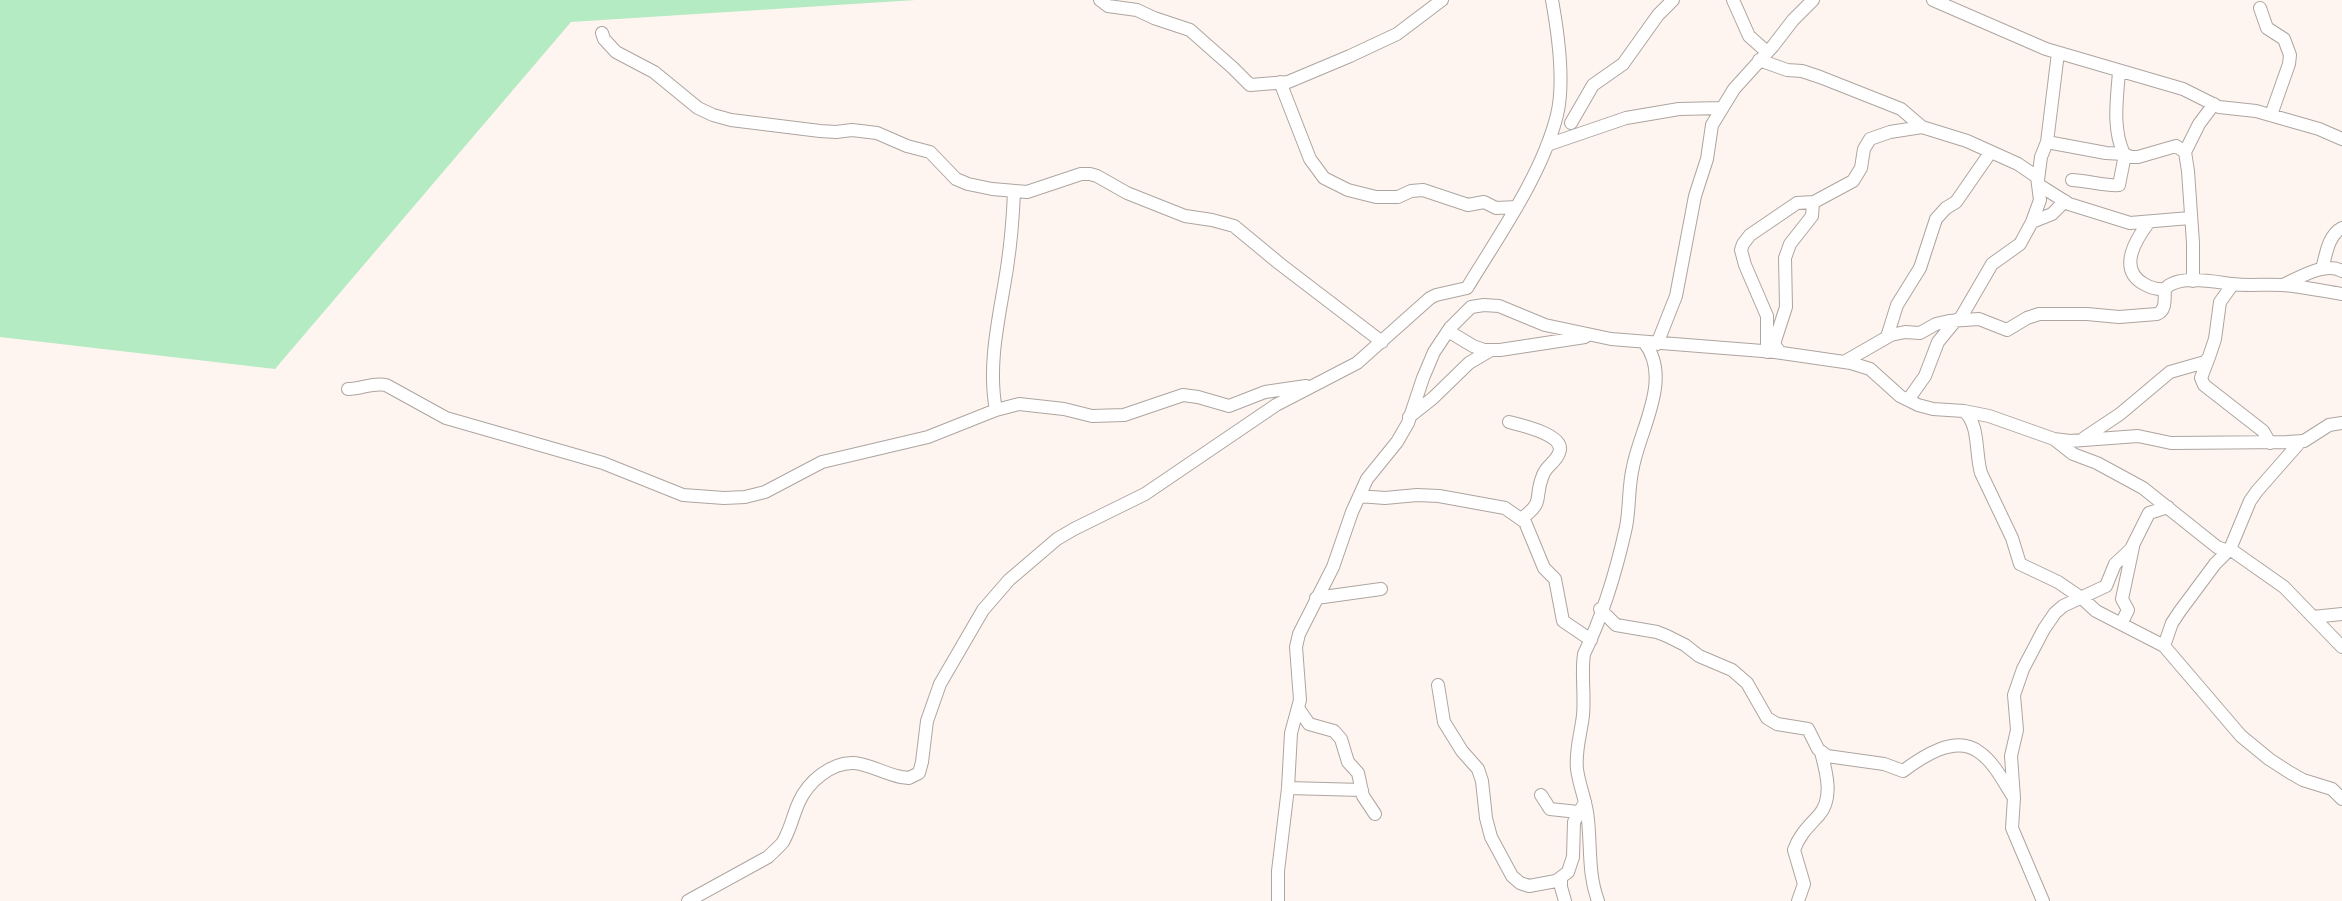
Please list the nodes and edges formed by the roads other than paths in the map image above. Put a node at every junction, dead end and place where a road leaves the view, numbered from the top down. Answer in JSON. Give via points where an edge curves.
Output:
{"nodes":[{"id":1,"x":1100,"y":0,"type":"edge"},
{"id":2,"x":1442,"y":0,"type":"edge"},
{"id":3,"x":1552,"y":0,"type":"edge"},
{"id":4,"x":1673,"y":0,"type":"edge"},
{"id":5,"x":1733,"y":0,"type":"edge"},
{"id":6,"x":1813,"y":0,"type":"edge"},
{"id":7,"x":1933,"y":0,"type":"edge"},
{"id":8,"x":2260,"y":8,"type":"dead end"},
{"id":9,"x":602,"y":33,"type":"dead end"},
{"id":10,"x":2058,"y":53,"type":"junction"},
{"id":11,"x":1763,"y":56,"type":"junction"},
{"id":12,"x":2119,"y":72,"type":"junction"},
{"id":13,"x":1280,"y":82,"type":"junction"},
{"id":14,"x":1559,"y":102,"type":"junction"},
{"id":15,"x":2214,"y":104,"type":"junction"},
{"id":16,"x":1721,"y":108,"type":"junction"},
{"id":17,"x":2271,"y":115,"type":"junction"},
{"id":18,"x":1571,"y":123,"type":"junction"},
{"id":19,"x":1922,"y":127,"type":"junction"},
{"id":20,"x":1583,"y":134,"type":"junction"},
{"id":21,"x":2342,"y":139,"type":"edge"},
{"id":22,"x":2047,"y":142,"type":"junction"},
{"id":23,"x":1547,"y":145,"type":"junction"},
{"id":24,"x":2185,"y":152,"type":"junction"},
{"id":25,"x":1990,"y":153,"type":"junction"},
{"id":26,"x":2124,"y":154,"type":"junction"},
{"id":27,"x":2072,"y":180,"type":"dead end"},
{"id":28,"x":2038,"y":182,"type":"junction"},
{"id":29,"x":1014,"y":192,"type":"junction"},
{"id":30,"x":2065,"y":201,"type":"junction"},
{"id":31,"x":1813,"y":202,"type":"junction"},
{"id":32,"x":1517,"y":207,"type":"junction"},
{"id":33,"x":2190,"y":218,"type":"junction"},
{"id":34,"x":2032,"y":222,"type":"junction"},
{"id":35,"x":2149,"y":222,"type":"junction"},
{"id":36,"x":2342,"y":228,"type":"edge"},
{"id":37,"x":2322,"y":269,"type":"junction"},
{"id":38,"x":2342,"y":271,"type":"edge"},
{"id":39,"x":2193,"y":281,"type":"junction"},
{"id":40,"x":2233,"y":284,"type":"junction"},
{"id":41,"x":2282,"y":285,"type":"junction"},
{"id":42,"x":2165,"y":289,"type":"junction"},
{"id":43,"x":2342,"y":294,"type":"edge"},
{"id":44,"x":1958,"y":319,"type":"junction"},
{"id":45,"x":1448,"y":331,"type":"junction"},
{"id":46,"x":1596,"y":336,"type":"junction"},
{"id":47,"x":1887,"y":337,"type":"junction"},
{"id":48,"x":1382,"y":342,"type":"junction"},
{"id":49,"x":1644,"y":342,"type":"junction"},
{"id":50,"x":1657,"y":344,"type":"junction"},
{"id":51,"x":1491,"y":350,"type":"junction"},
{"id":52,"x":1767,"y":352,"type":"junction"},
{"id":53,"x":1781,"y":353,"type":"junction"},
{"id":54,"x":2209,"y":356,"type":"junction"},
{"id":55,"x":1844,"y":362,"type":"junction"},
{"id":56,"x":1313,"y":385,"type":"junction"},
{"id":57,"x":348,"y":389,"type":"dead end"},
{"id":58,"x":1908,"y":400,"type":"junction"},
{"id":59,"x":996,"y":410,"type":"junction"},
{"id":60,"x":1964,"y":411,"type":"junction"},
{"id":61,"x":1409,"y":417,"type":"junction"},
{"id":62,"x":1509,"y":422,"type":"dead end"},
{"id":63,"x":2342,"y":423,"type":"edge"},
{"id":64,"x":2054,"y":439,"type":"junction"},
{"id":65,"x":2083,"y":439,"type":"junction"},
{"id":66,"x":2301,"y":441,"type":"junction"},
{"id":67,"x":2270,"y":443,"type":"junction"},
{"id":68,"x":1359,"y":496,"type":"junction"},
{"id":69,"x":2168,"y":507,"type":"junction"},
{"id":70,"x":1521,"y":519,"type":"junction"},
{"id":71,"x":2134,"y":542,"type":"junction"},
{"id":72,"x":2229,"y":550,"type":"junction"},
{"id":73,"x":1381,"y":589,"type":"dead end"},
{"id":74,"x":1316,"y":598,"type":"junction"},
{"id":75,"x":2083,"y":599,"type":"junction"},
{"id":76,"x":1600,"y":609,"type":"junction"},
{"id":77,"x":2342,"y":614,"type":"edge"},
{"id":78,"x":2313,"y":617,"type":"junction"},
{"id":79,"x":2121,"y":624,"type":"junction"},
{"id":80,"x":1591,"y":640,"type":"junction"},
{"id":81,"x":2164,"y":646,"type":"junction"},
{"id":82,"x":2342,"y":647,"type":"edge"},
{"id":83,"x":1438,"y":685,"type":"dead end"},
{"id":84,"x":1298,"y":708,"type":"junction"},
{"id":85,"x":1821,"y":752,"type":"junction"},
{"id":86,"x":1288,"y":788,"type":"junction"},
{"id":87,"x":1362,"y":790,"type":"junction"},
{"id":88,"x":1541,"y":795,"type":"dead end"},
{"id":89,"x":2341,"y":797,"type":"edge"},
{"id":90,"x":2014,"y":798,"type":"junction"},
{"id":91,"x":1582,"y":807,"type":"junction"},
{"id":92,"x":1374,"y":814,"type":"dead end"},
{"id":93,"x":1561,"y":878,"type":"junction"},
{"id":94,"x":688,"y":901,"type":"edge"},
{"id":95,"x":1278,"y":901,"type":"edge"},
{"id":96,"x":1565,"y":901,"type":"edge"},
{"id":97,"x":1598,"y":901,"type":"edge"},
{"id":98,"x":1798,"y":901,"type":"edge"},
{"id":99,"x":2043,"y":901,"type":"edge"}],
"edges":[{"from":1,"to":13,"type":"street","via":[[1108,6],[1137,10],[1190,30],[1250,85]]},
{"from":2,"to":13,"type":"street","via":[[1385,40],[1298,78]]},
{"from":3,"to":14,"type":"street","via":[[1558,49]]},
{"from":4,"to":18,"type":"street","via":[[1658,15],[1623,64],[1593,85]]},
{"from":5,"to":11,"type":"street","via":[[1749,36]]},
{"from":6,"to":11,"type":"street"},
{"from":7,"to":10,"type":"street"},
{"from":8,"to":17,"type":"street","via":[[2267,28],[2284,39],[2290,55]]},
{"from":9,"to":29,"type":"street","via":[[616,52],[654,72],[698,108],[713,115],[731,120],[820,131],[852,130],[877,133],[907,146],[930,152],[951,174],[968,184]]},
{"from":10,"to":12,"type":"street"},
{"from":10,"to":22,"type":"street"},
{"from":11,"to":16,"type":"street"},
{"from":11,"to":19,"type":"street","via":[[1787,70],[1820,77],[1905,110]]},
{"from":12,"to":15,"type":"street","via":[[2183,90]]},
{"from":12,"to":26,"type":"street","via":[[2116,105],[2118,132]]},
{"from":13,"to":32,"type":"street","via":[[1310,159],[1324,178],[1348,190],[1376,197],[1398,197],[1411,191],[1423,190],[1468,205],[1484,202],[1496,208]]},
{"from":14,"to":18,"type":"street"},
{"from":14,"to":23,"type":"street"},
{"from":15,"to":17,"type":"street","via":[[2224,108],[2245,108]]},
{"from":15,"to":24,"type":"street","via":[[2199,124]]},
{"from":16,"to":20,"type":"street","via":[[1691,108],[1650,113],[1626,118]]},
{"from":16,"to":50,"type":"street","via":[[1712,125],[1706,159],[1694,196],[1676,296]]},
{"from":17,"to":21,"type":"street"},
{"from":18,"to":20,"type":"street"},
{"from":19,"to":25,"type":"street","via":[[1967,141]]},
{"from":19,"to":31,"type":"street","via":[[1890,132],[1870,139],[1853,181]]},
{"from":20,"to":23,"type":"street"},
{"from":22,"to":26,"type":"street"},
{"from":22,"to":28,"type":"street","via":[[2041,158]]},
{"from":23,"to":32,"type":"street"},
{"from":24,"to":26,"type":"street","via":[[2176,146],[2138,157],[2131,158]]},
{"from":24,"to":33,"type":"street"},
{"from":25,"to":28,"type":"street","via":[[2025,168]]},
{"from":25,"to":47,"type":"street","via":[[1956,202],[1936,219],[1920,268],[1897,305]]},
{"from":26,"to":27,"type":"street","via":[[2119,185]]},
{"from":28,"to":30,"type":"street"},
{"from":28,"to":34,"type":"street","via":[[2040,204]]},
{"from":29,"to":48,"type":"street","via":[[1027,192],[1081,174],[1090,174],[1178,214],[1229,224]]},
{"from":29,"to":59,"type":"street","via":[[1009,252],[993,361]]},
{"from":30,"to":34,"type":"street","via":[[2052,214]]},
{"from":30,"to":35,"type":"street","via":[[2130,223]]},
{"from":31,"to":52,"type":"street","via":[[1802,201],[1779,215],[1750,235],[1741,247],[1744,265],[1767,316]]},
{"from":31,"to":53,"type":"street","via":[[1812,216],[1790,244],[1785,258],[1786,307],[1774,344]]},
{"from":32,"to":48,"type":"street","via":[[1466,288],[1430,298]]},
{"from":33,"to":35,"type":"street"},
{"from":33,"to":39,"type":"street"},
{"from":34,"to":44,"type":"street","via":[[2020,244],[1992,264]]},
{"from":35,"to":42,"type":"street","via":[[2133,247],[2131,269],[2137,280],[2154,289]]},
{"from":36,"to":37,"type":"street","via":[[2335,232],[2332,238]]},
{"from":37,"to":38,"type":"street"},
{"from":37,"to":41,"type":"street"},
{"from":39,"to":40,"type":"street","via":[[2222,281]]},
{"from":39,"to":42,"type":"street","via":[[2174,283]]},
{"from":40,"to":41,"type":"street"},
{"from":40,"to":54,"type":"street","via":[[2220,302],[2215,339]]},
{"from":41,"to":43,"type":"street"},
{"from":42,"to":44,"type":"street","via":[[2165,301],[2162,311],[2158,314],[2119,317],[2039,314],[2007,330],[1979,319]]},
{"from":44,"to":47,"type":"street","via":[[1936,324],[1920,333],[1904,332]]},
{"from":44,"to":58,"type":"street","via":[[1938,342],[1925,376]]},
{"from":45,"to":46,"type":"street","via":[[1471,307],[1492,305],[1507,308],[1545,324]]},
{"from":45,"to":51,"type":"street","via":[[1473,346]]},
{"from":45,"to":61,"type":"street","via":[[1434,352]]},
{"from":46,"to":49,"type":"street"},
{"from":46,"to":51,"type":"street"},
{"from":47,"to":55,"type":"street"},
{"from":48,"to":56,"type":"street","via":[[1356,363]]},
{"from":49,"to":50,"type":"street"},
{"from":49,"to":76,"type":"street","via":[[1654,359],[1653,394],[1632,469],[1626,527],[1612,578]]},
{"from":50,"to":52,"type":"street"},
{"from":51,"to":61,"type":"street","via":[[1469,363],[1434,398]]},
{"from":52,"to":53,"type":"street"},
{"from":53,"to":55,"type":"street"},
{"from":54,"to":65,"type":"street","via":[[2199,365],[2170,372],[2120,414]]},
{"from":54,"to":67,"type":"street","via":[[2202,373],[2202,382],[2263,431]]},
{"from":55,"to":58,"type":"street","via":[[1870,369]]},
{"from":56,"to":59,"type":"street","via":[[1265,392],[1229,406],[1183,395],[1124,415],[1092,416],[1064,409],[1019,404]]},
{"from":56,"to":94,"type":"street","via":[[1272,407],[1145,494],[1063,536],[1009,580],[982,610],[940,684],[927,721],[919,773],[909,778],[901,777],[853,763],[834,767],[823,773],[803,793],[794,820],[782,843],[768,857]]},
{"from":57,"to":59,"type":"street","via":[[359,389],[380,383],[446,418],[603,463],[683,495],[703,497],[745,497],[765,492],[822,462],[928,437]]},
{"from":58,"to":60,"type":"street","via":[[1933,409]]},
{"from":60,"to":64,"type":"street","via":[[1998,419]]},
{"from":60,"to":75,"type":"street","via":[[1972,420],[1981,473],[2012,538],[2020,564],[2058,582]]},
{"from":61,"to":68,"type":"street","via":[[1397,442],[1371,472]]},
{"from":62,"to":70,"type":"street","via":[[1551,437],[1558,441],[1560,449],[1559,454],[1542,475],[1537,506]]},
{"from":63,"to":66,"type":"street","via":[[2329,425],[2314,436]]},
{"from":64,"to":65,"type":"street"},
{"from":64,"to":69,"type":"street","via":[[2073,454],[2087,458],[2129,480]]},
{"from":65,"to":67,"type":"street","via":[[2138,436],[2171,443]]},
{"from":66,"to":67,"type":"street"},
{"from":66,"to":72,"type":"street","via":[[2270,474],[2250,501]]},
{"from":68,"to":70,"type":"street","via":[[1439,496],[1505,508]]},
{"from":68,"to":74,"type":"street","via":[[1333,567]]},
{"from":69,"to":71,"type":"street","via":[[2149,513]]},
{"from":69,"to":72,"type":"street","via":[[2218,547]]},
{"from":70,"to":80,"type":"street","via":[[1527,527],[1544,568],[1556,581],[1563,621]]},
{"from":71,"to":75,"type":"street","via":[[2126,555],[2115,564],[2106,586]]},
{"from":71,"to":79,"type":"street","via":[[2122,599],[2128,610]]},
{"from":72,"to":78,"type":"street","via":[[2284,587]]},
{"from":72,"to":81,"type":"street","via":[[2215,564],[2180,611],[2172,623]]},
{"from":73,"to":74,"type":"street"},
{"from":74,"to":84,"type":"street","via":[[1297,640],[1296,672],[1300,694]]},
{"from":75,"to":79,"type":"street","via":[[2092,610]]},
{"from":75,"to":90,"type":"street","via":[[2063,606],[2055,613],[2022,669],[2016,686],[2014,701],[2017,730],[2010,756]]},
{"from":76,"to":80,"type":"street"},
{"from":76,"to":85,"type":"street","via":[[1616,625],[1667,636],[1700,656],[1738,674],[1747,683],[1767,718],[1777,724],[1808,730]]},
{"from":77,"to":78,"type":"street"},
{"from":78,"to":82,"type":"street"},
{"from":79,"to":81,"type":"street"},
{"from":80,"to":91,"type":"street","via":[[1584,654],[1582,667],[1583,714],[1576,755]]},
{"from":81,"to":89,"type":"street","via":[[2241,736],[2289,772],[2303,780],[2332,789]]},
{"from":83,"to":93,"type":"street","via":[[1444,722],[1462,751],[1478,769],[1491,837],[1512,876],[1529,886]]},
{"from":84,"to":86,"type":"street","via":[[1291,733]]},
{"from":84,"to":87,"type":"street","via":[[1309,724],[1337,733],[1341,738],[1348,762],[1358,773]]},
{"from":85,"to":90,"type":"street","via":[[1838,758],[1884,764],[1903,771],[1931,752],[1953,746],[1970,747],[1979,751],[1993,766]]},
{"from":85,"to":98,"type":"street","via":[[1828,784],[1823,808],[1802,833],[1794,850],[1805,886]]},
{"from":86,"to":87,"type":"street"},
{"from":86,"to":95,"type":"street","via":[[1279,851]]},
{"from":87,"to":92,"type":"street"},
{"from":88,"to":91,"type":"street","via":[[1550,809]]},
{"from":90,"to":99,"type":"street","via":[[2013,833]]},
{"from":91,"to":93,"type":"street","via":[[1574,822],[1572,865]]},
{"from":91,"to":97,"type":"street","via":[[1589,825],[1588,850]]},
{"from":93,"to":96,"type":"street"}]}
